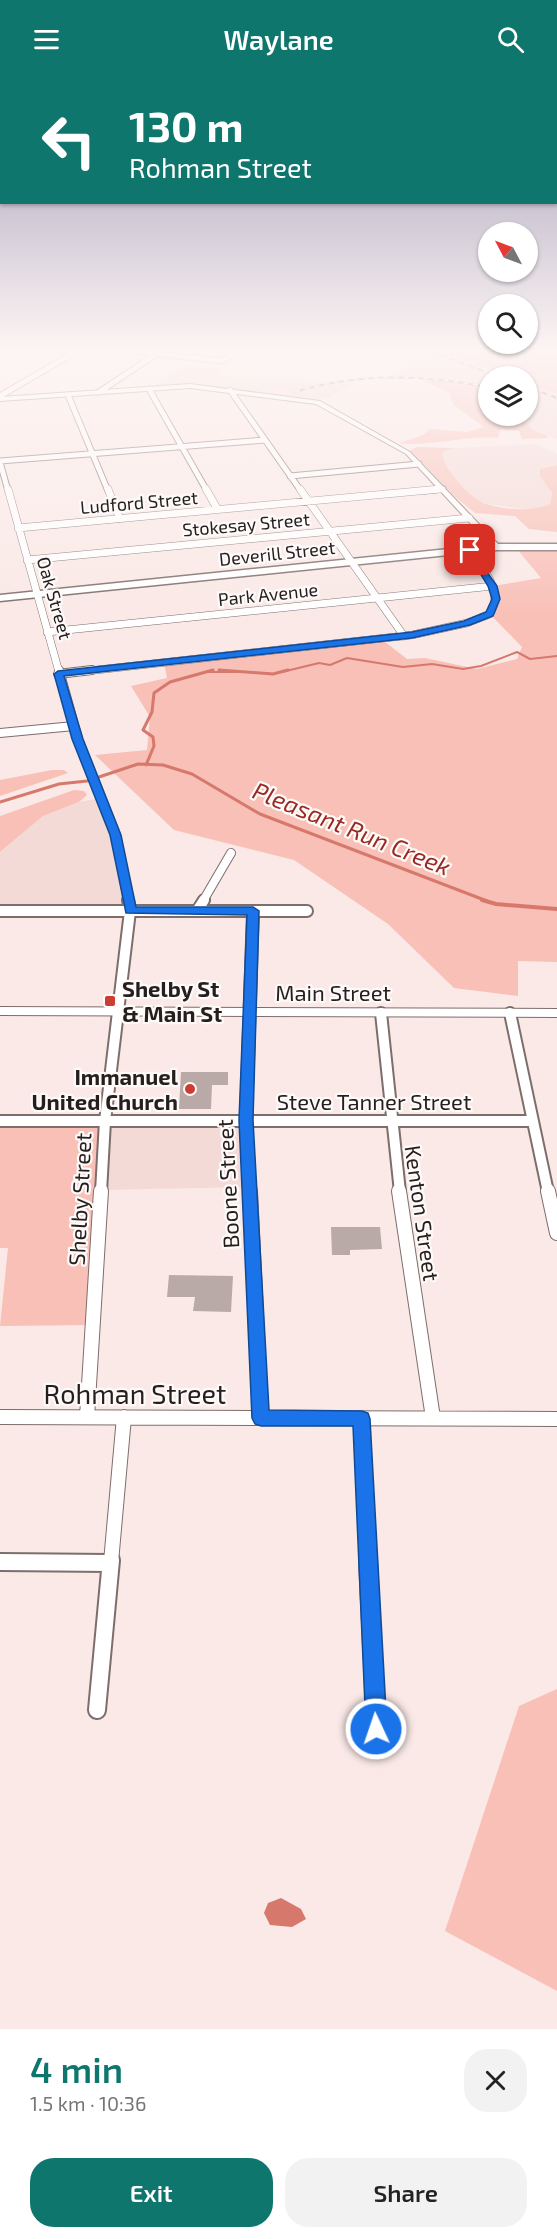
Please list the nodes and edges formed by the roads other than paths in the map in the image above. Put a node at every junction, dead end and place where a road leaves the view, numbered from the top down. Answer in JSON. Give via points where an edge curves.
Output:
{"nodes":[{"id":1,"x":86,"y":438,"type":"edge"},
{"id":2,"x":177,"y":438,"type":"edge"},
{"id":3,"x":383,"y":438,"type":"edge"},
{"id":4,"x":265,"y":440,"type":"joint"},
{"id":5,"x":182,"y":446,"type":"junction"},
{"id":6,"x":93,"y":454,"type":"junction"},
{"id":7,"x":0,"y":462,"type":"edge"},
{"id":8,"x":419,"y":464,"type":"junction"},
{"id":9,"x":290,"y":476,"type":"junction"},
{"id":10,"x":443,"y":489,"type":"junction"},
{"id":11,"x":308,"y":502,"type":"junction"},
{"id":12,"x":218,"y":510,"type":"junction"},
{"id":13,"x":469,"y":518,"type":"junction"},
{"id":14,"x":120,"y":519,"type":"junction"},
{"id":15,"x":18,"y":528,"type":"junction"},
{"id":16,"x":329,"y":531,"type":"junction"},
{"id":17,"x":497,"y":547,"type":"junction"},
{"id":18,"x":557,"y":547,"type":"edge"},
{"id":19,"x":470,"y":550,"type":"junction"},
{"id":20,"x":27,"y":560,"type":"junction"},
{"id":21,"x":352,"y":562,"type":"junction"},
{"id":22,"x":493,"y":586,"type":"junction"},
{"id":23,"x":37,"y":594,"type":"junction"},
{"id":24,"x":0,"y":598,"type":"edge"},
{"id":25,"x":377,"y":598,"type":"junction"},
{"id":26,"x":47,"y":632,"type":"junction"},
{"id":27,"x":404,"y":636,"type":"junction"},
{"id":28,"x":58,"y":674,"type":"junction"},
{"id":29,"x":74,"y":726,"type":"junction"},
{"id":30,"x":0,"y":733,"type":"edge"},
{"id":31,"x":118,"y":843,"type":"joint"},
{"id":32,"x":231,"y":853,"type":"dead end"},
{"id":33,"x":0,"y":911,"type":"edge"},
{"id":34,"x":130,"y":911,"type":"junction"},
{"id":35,"x":197,"y":911,"type":"junction"},
{"id":36,"x":253,"y":911,"type":"junction"},
{"id":37,"x":307,"y":911,"type":"dead end"},
{"id":38,"x":0,"y":1011,"type":"edge"},
{"id":39,"x":119,"y":1011,"type":"junction"},
{"id":40,"x":250,"y":1012,"type":"junction"},
{"id":41,"x":381,"y":1013,"type":"junction"},
{"id":42,"x":510,"y":1013,"type":"junction"},
{"id":43,"x":557,"y":1013,"type":"edge"},
{"id":44,"x":246,"y":1120,"type":"junction"},
{"id":45,"x":390,"y":1120,"type":"junction"},
{"id":46,"x":0,"y":1121,"type":"edge"},
{"id":47,"x":105,"y":1121,"type":"junction"},
{"id":48,"x":532,"y":1121,"type":"junction"},
{"id":49,"x":557,"y":1233,"type":"edge"},
{"id":50,"x":0,"y":1417,"type":"edge"},
{"id":51,"x":87,"y":1417,"type":"junction"},
{"id":52,"x":124,"y":1417,"type":"junction"},
{"id":53,"x":261,"y":1418,"type":"junction"},
{"id":54,"x":433,"y":1418,"type":"junction"},
{"id":55,"x":362,"y":1419,"type":"junction"},
{"id":56,"x":557,"y":1419,"type":"edge"},
{"id":57,"x":0,"y":1562,"type":"edge"},
{"id":58,"x":110,"y":1563,"type":"junction"},
{"id":59,"x":97,"y":1710,"type":"dead end"},
{"id":60,"x":376,"y":1729,"type":"dead end"}],
"edges":[{"from":1,"to":6,"type":"street"},
{"from":2,"to":5,"type":"street"},
{"from":3,"to":8,"type":"street"},
{"from":4,"to":5,"type":"street"},
{"from":4,"to":9,"type":"street"},
{"from":5,"to":6,"type":"street"},
{"from":5,"to":12,"type":"street"},
{"from":6,"to":7,"type":"street"},
{"from":6,"to":14,"type":"street"},
{"from":7,"to":15,"type":"street","name":"Oak Street"},
{"from":8,"to":9,"type":"street"},
{"from":8,"to":10,"type":"street"},
{"from":9,"to":11,"type":"street"},
{"from":10,"to":11,"type":"street","name":"Ludford Street"},
{"from":10,"to":13,"type":"street"},
{"from":11,"to":12,"type":"street","name":"Ludford Street"},
{"from":11,"to":16,"type":"street"},
{"from":12,"to":14,"type":"street","name":"Ludford Street"},
{"from":13,"to":16,"type":"street","name":"Stokesay Street"},
{"from":13,"to":17,"type":"street"},
{"from":14,"to":15,"type":"street","name":"Ludford Street"},
{"from":15,"to":20,"type":"street","name":"Oak Street"},
{"from":16,"to":20,"type":"street","name":"Stokesay Street"},
{"from":16,"to":21,"type":"street"},
{"from":17,"to":18,"type":"main road","name":"Deverill Street"},
{"from":17,"to":19,"type":"main road","name":"Deverill Street"},
{"from":19,"to":21,"type":"main road","name":"Deverill Street"},
{"from":19,"to":22,"type":"street"},
{"from":20,"to":23,"type":"street","name":"Oak Street"},
{"from":21,"to":23,"type":"main road","name":"Deverill Street"},
{"from":21,"to":25,"type":"street"},
{"from":22,"to":25,"type":"street","name":"Park Avenue"},
{"from":22,"to":27,"type":"street","via":[[496,599],[489,614],[467,623]]},
{"from":23,"to":24,"type":"main road","name":"Deverill Street"},
{"from":23,"to":26,"type":"street","name":"Oak Street"},
{"from":25,"to":26,"type":"street","name":"Park Avenue"},
{"from":25,"to":27,"type":"street"},
{"from":26,"to":28,"type":"street","name":"Oak Street"},
{"from":27,"to":28,"type":"street"},
{"from":28,"to":29,"type":"street","name":"Oak Street"},
{"from":29,"to":30,"type":"street"},
{"from":29,"to":31,"type":"street","name":"Oak Street"},
{"from":31,"to":34,"type":"street","name":"Shelby Street"},
{"from":32,"to":35,"type":"street"},
{"from":33,"to":34,"type":"street"},
{"from":34,"to":35,"type":"street"},
{"from":34,"to":39,"type":"street","name":"Shelby Street"},
{"from":35,"to":36,"type":"street"},
{"from":36,"to":37,"type":"street"},
{"from":36,"to":40,"type":"street","name":"Boone Street"},
{"from":38,"to":39,"type":"street","name":"Main Street"},
{"from":39,"to":40,"type":"street","name":"Main Street"},
{"from":39,"to":47,"type":"street","name":"Shelby Street"},
{"from":40,"to":41,"type":"street","name":"Main Street"},
{"from":40,"to":44,"type":"street","name":"Boone Street"},
{"from":41,"to":42,"type":"street","name":"Main Street"},
{"from":41,"to":45,"type":"street","name":"Kenton Street"},
{"from":42,"to":43,"type":"street","name":"Main Street"},
{"from":42,"to":48,"type":"street"},
{"from":44,"to":45,"type":"street","name":"Steve Tanner Street"},
{"from":44,"to":47,"type":"street","name":"Steve Tanner Street"},
{"from":44,"to":53,"type":"street","name":"Boone Street"},
{"from":45,"to":48,"type":"street","name":"Steve Tanner Street"},
{"from":45,"to":54,"type":"street","name":"Kenton Street"},
{"from":46,"to":47,"type":"street","name":"Steve Tanner Street"},
{"from":47,"to":51,"type":"street","name":"Shelby Street"},
{"from":48,"to":49,"type":"street"},
{"from":50,"to":51,"type":"street","name":"Rohman Street"},
{"from":51,"to":52,"type":"street","name":"Rohman Street"},
{"from":52,"to":53,"type":"street","name":"Rohman Street"},
{"from":52,"to":58,"type":"street"},
{"from":53,"to":55,"type":"street","name":"Rohman Street"},
{"from":54,"to":55,"type":"street","name":"Rohman Street"},
{"from":54,"to":56,"type":"street","name":"Rohman Street"},
{"from":55,"to":60,"type":"street"},
{"from":57,"to":58,"type":"street"},
{"from":58,"to":59,"type":"street"}]}
